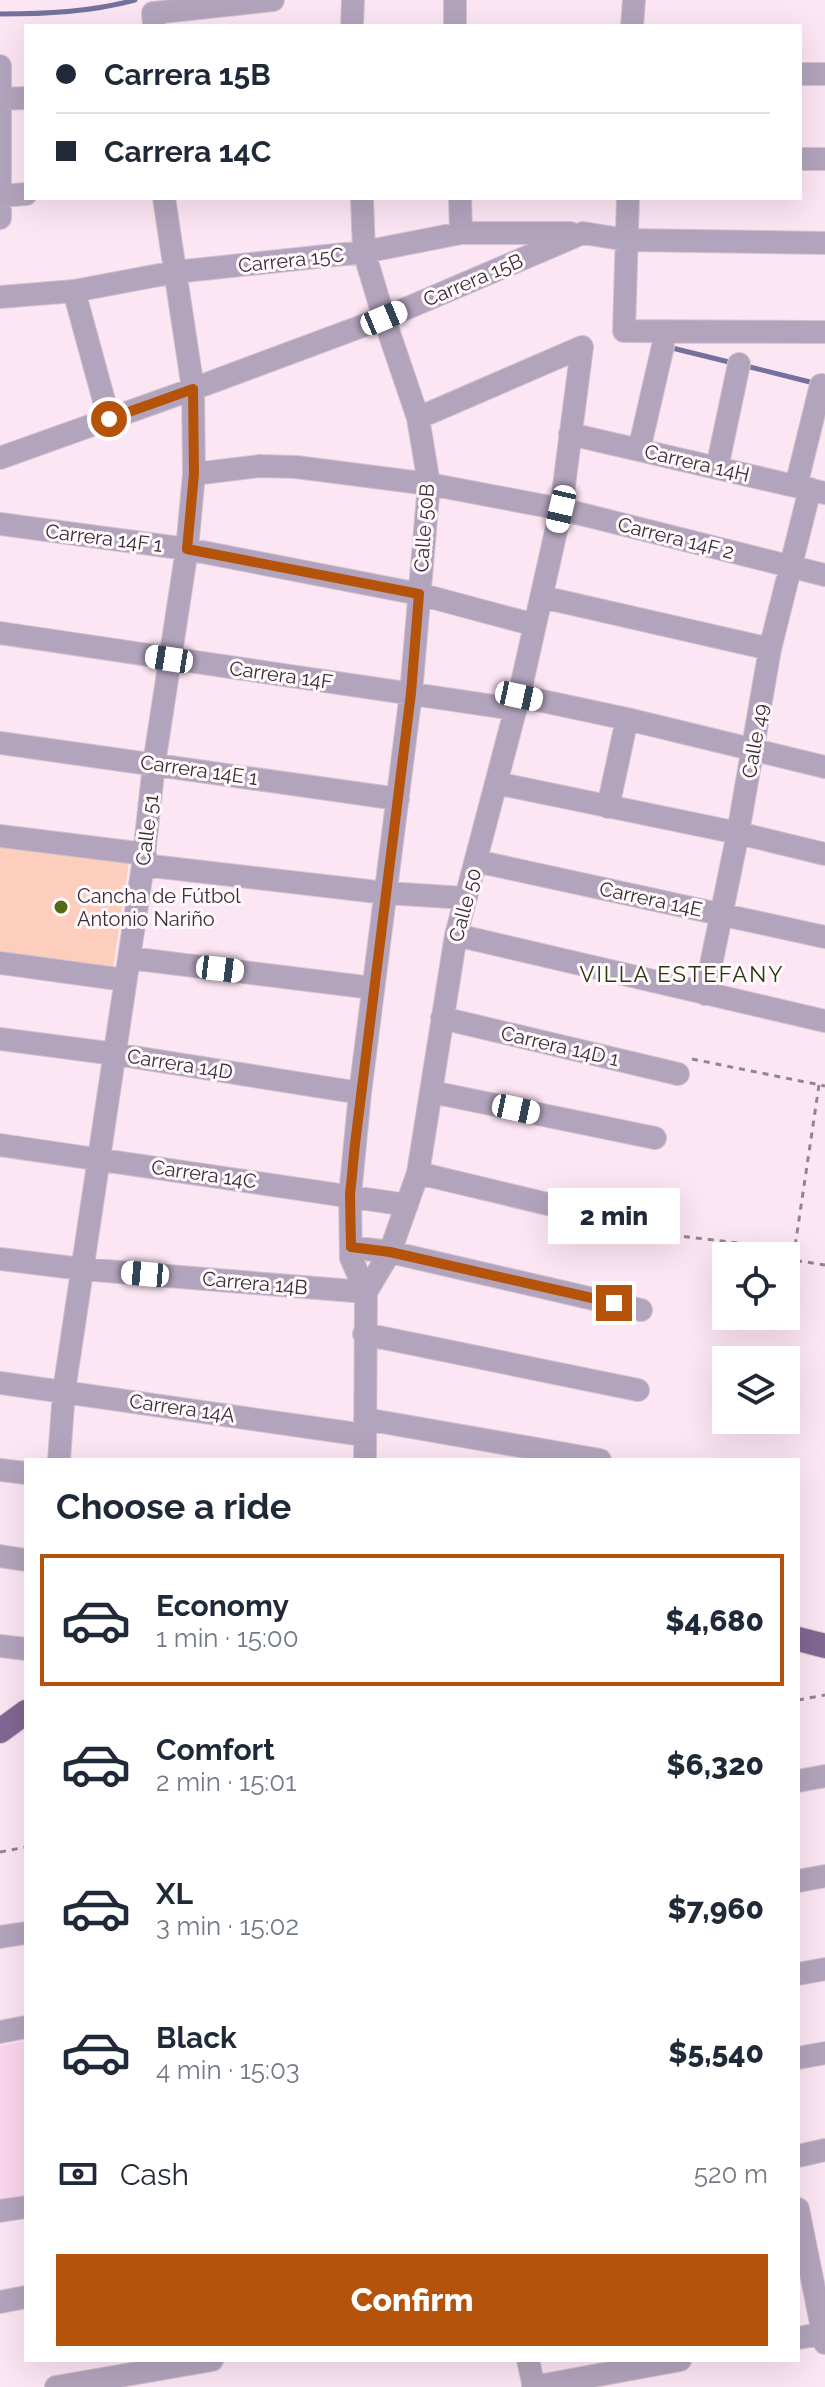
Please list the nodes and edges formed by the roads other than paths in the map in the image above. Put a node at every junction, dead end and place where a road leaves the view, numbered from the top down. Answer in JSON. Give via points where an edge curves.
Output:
{"nodes":[{"id":1,"x":273,"y":0,"type":"edge"},
{"id":2,"x":353,"y":0,"type":"edge"},
{"id":3,"x":455,"y":0,"type":"edge"},
{"id":4,"x":634,"y":0,"type":"edge"},
{"id":5,"x":154,"y":20,"type":"edge"},
{"id":6,"x":352,"y":24,"type":"edge"},
{"id":7,"x":455,"y":24,"type":"edge"},
{"id":8,"x":632,"y":24,"type":"edge"},
{"id":9,"x":0,"y":66,"type":"edge"},
{"id":10,"x":802,"y":74,"type":"edge"},
{"id":11,"x":825,"y":74,"type":"edge"},
{"id":12,"x":24,"y":98,"type":"edge"},
{"id":13,"x":1,"y":99,"type":"edge"},
{"id":14,"x":802,"y":159,"type":"edge"},
{"id":15,"x":825,"y":159,"type":"edge"},
{"id":16,"x":24,"y":195,"type":"edge"},
{"id":17,"x":164,"y":200,"type":"edge"},
{"id":18,"x":362,"y":200,"type":"edge"},
{"id":19,"x":460,"y":200,"type":"edge"},
{"id":20,"x":628,"y":200,"type":"edge"},
{"id":21,"x":0,"y":203,"type":"edge"},
{"id":22,"x":461,"y":233,"type":"junction"},
{"id":23,"x":583,"y":233,"type":"junction"},
{"id":24,"x":627,"y":240,"type":"junction"},
{"id":25,"x":825,"y":243,"type":"edge"},
{"id":26,"x":364,"y":252,"type":"junction"},
{"id":27,"x":175,"y":272,"type":"junction"},
{"id":28,"x":74,"y":291,"type":"junction"},
{"id":29,"x":0,"y":297,"type":"edge"},
{"id":30,"x":384,"y":318,"type":"junction"},
{"id":31,"x":825,"y":332,"type":"edge"},
{"id":32,"x":663,"y":346,"type":"dead end"},
{"id":33,"x":739,"y":364,"type":"dead end"},
{"id":34,"x":821,"y":385,"type":"dead end"},
{"id":35,"x":193,"y":389,"type":"junction"},
{"id":36,"x":418,"y":418,"type":"junction"},
{"id":37,"x":109,"y":419,"type":"junction"},
{"id":38,"x":570,"y":434,"type":"junction"},
{"id":39,"x":639,"y":450,"type":"junction"},
{"id":40,"x":0,"y":458,"type":"edge"},
{"id":41,"x":717,"y":468,"type":"junction"},
{"id":42,"x":194,"y":474,"type":"junction"},
{"id":43,"x":429,"y":484,"type":"junction"},
{"id":44,"x":810,"y":489,"type":"edge"},
{"id":45,"x":561,"y":509,"type":"junction"},
{"id":46,"x":0,"y":524,"type":"edge"},
{"id":47,"x":187,"y":549,"type":"junction"},
{"id":48,"x":791,"y":567,"type":"junction"},
{"id":49,"x":825,"y":575,"type":"edge"},
{"id":50,"x":419,"y":594,"type":"junction"},
{"id":51,"x":542,"y":597,"type":"junction"},
{"id":52,"x":535,"y":625,"type":"junction"},
{"id":53,"x":0,"y":633,"type":"edge"},
{"id":54,"x":770,"y":649,"type":"junction"},
{"id":55,"x":169,"y":659,"type":"junction"},
{"id":56,"x":411,"y":693,"type":"junction"},
{"id":57,"x":517,"y":702,"type":"junction"},
{"id":58,"x":627,"y":719,"type":"junction"},
{"id":59,"x":0,"y":743,"type":"edge"},
{"id":60,"x":753,"y":751,"type":"junction"},
{"id":61,"x":154,"y":764,"type":"junction"},
{"id":62,"x":825,"y":767,"type":"edge"},
{"id":63,"x":496,"y":783,"type":"junction"},
{"id":64,"x":398,"y":799,"type":"junction"},
{"id":65,"x":608,"y":807,"type":"junction"},
{"id":66,"x":738,"y":833,"type":"junction"},
{"id":67,"x":0,"y":836,"type":"edge"},
{"id":68,"x":825,"y":854,"type":"edge"},
{"id":69,"x":144,"y":860,"type":"junction"},
{"id":70,"x":476,"y":861,"type":"junction"},
{"id":71,"x":386,"y":893,"type":"junction"},
{"id":72,"x":465,"y":898,"type":"junction"},
{"id":73,"x":721,"y":914,"type":"junction"},
{"id":74,"x":456,"y":935,"type":"junction"},
{"id":75,"x":825,"y":937,"type":"edge"},
{"id":76,"x":0,"y":963,"type":"edge"},
{"id":77,"x":127,"y":969,"type":"junction"},
{"id":78,"x":373,"y":988,"type":"junction"},
{"id":79,"x":705,"y":994,"type":"junction"},
{"id":80,"x":442,"y":1018,"type":"junction"},
{"id":81,"x":825,"y":1021,"type":"edge"},
{"id":82,"x":0,"y":1039,"type":"edge"},
{"id":83,"x":115,"y":1054,"type":"junction"},
{"id":84,"x":684,"y":1066,"type":"road end"},
{"id":85,"x":432,"y":1092,"type":"junction"},
{"id":86,"x":360,"y":1093,"type":"junction"},
{"id":87,"x":655,"y":1138,"type":"dead end"},
{"id":88,"x":0,"y":1145,"type":"edge"},
{"id":89,"x":99,"y":1159,"type":"junction"},
{"id":90,"x":418,"y":1173,"type":"junction"},
{"id":91,"x":350,"y":1195,"type":"junction"},
{"id":92,"x":407,"y":1205,"type":"junction"},
{"id":93,"x":659,"y":1232,"type":"road end"},
{"id":94,"x":351,"y":1247,"type":"junction"},
{"id":95,"x":390,"y":1252,"type":"junction"},
{"id":96,"x":0,"y":1259,"type":"edge"},
{"id":97,"x":82,"y":1269,"type":"junction"},
{"id":98,"x":366,"y":1292,"type":"junction"},
{"id":99,"x":641,"y":1310,"type":"dead end"},
{"id":100,"x":364,"y":1334,"type":"junction"},
{"id":101,"x":0,"y":1383,"type":"edge"},
{"id":102,"x":638,"y":1390,"type":"dead end"},
{"id":103,"x":64,"y":1391,"type":"junction"},
{"id":104,"x":364,"y":1427,"type":"junction"},
{"id":105,"x":59,"y":1458,"type":"edge"},
{"id":106,"x":365,"y":1458,"type":"edge"},
{"id":107,"x":586,"y":1458,"type":"edge"},
{"id":108,"x":0,"y":1470,"type":"edge"},
{"id":109,"x":24,"y":1473,"type":"edge"},
{"id":110,"x":0,"y":1556,"type":"edge"},
{"id":111,"x":24,"y":1560,"type":"edge"},
{"id":112,"x":800,"y":1640,"type":"edge"},
{"id":113,"x":0,"y":1646,"type":"edge"},
{"id":114,"x":825,"y":1646,"type":"edge"},
{"id":115,"x":24,"y":1649,"type":"edge"},
{"id":116,"x":24,"y":1713,"type":"edge"},
{"id":117,"x":0,"y":1731,"type":"edge"},
{"id":118,"x":825,"y":1776,"type":"edge"},
{"id":119,"x":800,"y":1781,"type":"edge"},
{"id":120,"x":825,"y":1876,"type":"edge"},
{"id":121,"x":800,"y":1881,"type":"edge"},
{"id":122,"x":24,"y":1933,"type":"edge"},
{"id":123,"x":0,"y":1937,"type":"edge"},
{"id":124,"x":825,"y":1969,"type":"edge"},
{"id":125,"x":800,"y":1974,"type":"edge"},
{"id":126,"x":24,"y":2027,"type":"edge"},
{"id":127,"x":0,"y":2032,"type":"edge"},
{"id":128,"x":825,"y":2053,"type":"edge"},
{"id":129,"x":800,"y":2058,"type":"edge"},
{"id":130,"x":825,"y":2150,"type":"edge"},
{"id":131,"x":800,"y":2156,"type":"edge"},
{"id":132,"x":24,"y":2207,"type":"edge"},
{"id":133,"x":0,"y":2211,"type":"edge"},
{"id":134,"x":800,"y":2216,"type":"edge"},
{"id":135,"x":810,"y":2248,"type":"edge"},
{"id":136,"x":24,"y":2297,"type":"edge"},
{"id":137,"x":0,"y":2302,"type":"edge"},
{"id":138,"x":824,"y":2337,"type":"edge"},
{"id":139,"x":800,"y":2338,"type":"edge"},
{"id":140,"x":187,"y":2362,"type":"edge"},
{"id":141,"x":528,"y":2362,"type":"edge"},
{"id":142,"x":669,"y":2362,"type":"edge"},
{"id":143,"x":56,"y":2387,"type":"edge"},
{"id":144,"x":192,"y":2387,"type":"edge"},
{"id":145,"x":534,"y":2387,"type":"edge"}],
"edges":[{"from":1,"to":5,"type":"street"},
{"from":2,"to":6,"type":"street"},
{"from":3,"to":7,"type":"street"},
{"from":4,"to":8,"type":"street"},
{"from":9,"to":13,"type":"street"},
{"from":10,"to":11,"type":"street"},
{"from":12,"to":13,"type":"street"},
{"from":13,"to":21,"type":"street"},
{"from":14,"to":15,"type":"street"},
{"from":16,"to":21,"type":"street"},
{"from":17,"to":27,"type":"street","name":"Calle 51"},
{"from":18,"to":26,"type":"street","name":"Calle 50B"},
{"from":19,"to":22,"type":"street"},
{"from":20,"to":24,"type":"street"},
{"from":22,"to":23,"type":"street","name":"Carrera 15C"},
{"from":22,"to":26,"type":"street","name":"Carrera 15C"},
{"from":23,"to":24,"type":"street"},
{"from":23,"to":30,"type":"street","name":"Carrera 15B"},
{"from":24,"to":25,"type":"street"},
{"from":24,"to":31,"type":"street","via":[[624,331]]},
{"from":26,"to":27,"type":"street","name":"Carrera 15C"},
{"from":26,"to":30,"type":"street","name":"Calle 50B"},
{"from":27,"to":28,"type":"street","name":"Carrera 15C"},
{"from":27,"to":35,"type":"street","name":"Calle 51"},
{"from":28,"to":29,"type":"street","name":"Carrera 15C"},
{"from":28,"to":37,"type":"street"},
{"from":30,"to":35,"type":"street","name":"Carrera 15B"},
{"from":30,"to":36,"type":"street","name":"Calle 50B"},
{"from":32,"to":39,"type":"street"},
{"from":33,"to":41,"type":"street"},
{"from":34,"to":44,"type":"street","name":"Calle 49"},
{"from":35,"to":37,"type":"street","name":"Carrera 15B"},
{"from":35,"to":42,"type":"street","name":"Calle 51"},
{"from":36,"to":38,"type":"street","name":"Calle 50","via":[[582,347]]},
{"from":36,"to":43,"type":"street","name":"Calle 50B"},
{"from":37,"to":40,"type":"street","name":"Carrera 15B"},
{"from":38,"to":39,"type":"street","name":"Carrera 14H"},
{"from":38,"to":45,"type":"street","name":"Calle 50"},
{"from":39,"to":41,"type":"street","name":"Carrera 14H"},
{"from":41,"to":44,"type":"street","name":"Carrera 14H"},
{"from":42,"to":43,"type":"street","name":"Carrera 14F 2","via":[[296,467]]},
{"from":42,"to":47,"type":"street","name":"Calle 51"},
{"from":43,"to":45,"type":"street","name":"Carrera 14F 2"},
{"from":43,"to":50,"type":"street","name":"Calle 50B"},
{"from":44,"to":48,"type":"street","name":"Calle 49"},
{"from":45,"to":48,"type":"street","name":"Carrera 14F 2"},
{"from":45,"to":51,"type":"street","name":"Calle 50"},
{"from":46,"to":47,"type":"street","name":"Carrera 14F 1"},
{"from":47,"to":50,"type":"street","name":"Carrera 14F 1"},
{"from":47,"to":55,"type":"street","name":"Calle 51"},
{"from":48,"to":49,"type":"street","name":"Carrera 14F 2"},
{"from":48,"to":54,"type":"street","name":"Calle 49"},
{"from":50,"to":52,"type":"street","name":"Carrera 14F 1"},
{"from":50,"to":56,"type":"street","name":"Calle 50B"},
{"from":51,"to":52,"type":"street","name":"Calle 50"},
{"from":51,"to":54,"type":"street"},
{"from":52,"to":57,"type":"street","name":"Calle 50"},
{"from":53,"to":55,"type":"street","name":"Carrera 14F"},
{"from":54,"to":60,"type":"street","name":"Calle 49"},
{"from":55,"to":56,"type":"street","name":"Carrera 14F"},
{"from":55,"to":61,"type":"street","name":"Calle 51"},
{"from":56,"to":57,"type":"street","name":"Carrera 14F"},
{"from":56,"to":64,"type":"street","name":"Calle 50B"},
{"from":57,"to":58,"type":"street","name":"Carrera 14F"},
{"from":57,"to":63,"type":"street","name":"Calle 50"},
{"from":58,"to":60,"type":"street","name":"Carrera 14F"},
{"from":58,"to":65,"type":"street"},
{"from":59,"to":61,"type":"street","name":"Carrera 14E 1"},
{"from":60,"to":62,"type":"street","name":"Carrera 14F"},
{"from":60,"to":66,"type":"street","name":"Calle 49"},
{"from":61,"to":64,"type":"street","name":"Carrera 14E 1"},
{"from":61,"to":69,"type":"street","name":"Calle 51"},
{"from":63,"to":65,"type":"street"},
{"from":63,"to":70,"type":"street","name":"Calle 50"},
{"from":64,"to":71,"type":"street","name":"Calle 50B"},
{"from":65,"to":66,"type":"street"},
{"from":66,"to":68,"type":"street"},
{"from":66,"to":73,"type":"street","name":"Calle 49"},
{"from":67,"to":69,"type":"street"},
{"from":69,"to":71,"type":"street"},
{"from":69,"to":77,"type":"street","name":"Calle 51"},
{"from":70,"to":72,"type":"street","name":"Calle 50"},
{"from":70,"to":73,"type":"street","name":"Carrera 14E"},
{"from":71,"to":72,"type":"street"},
{"from":71,"to":78,"type":"street","name":"Calle 50B"},
{"from":72,"to":74,"type":"street","name":"Calle 50"},
{"from":73,"to":75,"type":"street","name":"Carrera 14E"},
{"from":73,"to":79,"type":"street","name":"Calle 49"},
{"from":74,"to":79,"type":"street"},
{"from":74,"to":80,"type":"street","name":"Calle 50"},
{"from":76,"to":77,"type":"street"},
{"from":77,"to":78,"type":"street"},
{"from":77,"to":83,"type":"street","name":"Calle 51"},
{"from":78,"to":86,"type":"street","name":"Calle 50B"},
{"from":79,"to":81,"type":"street"},
{"from":80,"to":84,"type":"street","name":"Carrera 14D 1"},
{"from":80,"to":85,"type":"street","name":"Calle 50"},
{"from":82,"to":83,"type":"street","name":"Carrera 14D"},
{"from":83,"to":86,"type":"street","name":"Carrera 14D"},
{"from":83,"to":89,"type":"street","name":"Calle 51"},
{"from":85,"to":87,"type":"street"},
{"from":85,"to":90,"type":"street","name":"Calle 50"},
{"from":86,"to":91,"type":"street","name":"Calle 50B"},
{"from":88,"to":89,"type":"street","name":"Carrera 14C"},
{"from":89,"to":91,"type":"street","name":"Carrera 14C"},
{"from":89,"to":97,"type":"street","name":"Calle 51"},
{"from":90,"to":92,"type":"street","name":"Calle 50"},
{"from":90,"to":93,"type":"street"},
{"from":91,"to":92,"type":"street","name":"Carrera 14C"},
{"from":91,"to":94,"type":"street","name":"Calle 50B"},
{"from":92,"to":95,"type":"street","name":"Calle 50"},
{"from":94,"to":95,"type":"street"},
{"from":94,"to":98,"type":"street","name":"Calle 50B"},
{"from":95,"to":98,"type":"street","name":"Calle 50"},
{"from":95,"to":99,"type":"street"},
{"from":96,"to":97,"type":"street","name":"Carrera 14B"},
{"from":97,"to":98,"type":"street","name":"Carrera 14B"},
{"from":97,"to":103,"type":"street","name":"Calle 51"},
{"from":98,"to":100,"type":"street","name":"Calle 50"},
{"from":100,"to":102,"type":"street"},
{"from":100,"to":104,"type":"street","name":"Calle 50"},
{"from":101,"to":103,"type":"street","name":"Carrera 14A"},
{"from":103,"to":104,"type":"street","name":"Carrera 14A"},
{"from":103,"to":105,"type":"street","name":"Calle 51"},
{"from":104,"to":106,"type":"street","name":"Calle 50"},
{"from":104,"to":107,"type":"street","name":"Carrera 14A"},
{"from":108,"to":109,"type":"street"},
{"from":110,"to":111,"type":"street"},
{"from":112,"to":114,"type":"main road"},
{"from":113,"to":115,"type":"street"},
{"from":116,"to":117,"type":"main road"},
{"from":118,"to":119,"type":"street"},
{"from":120,"to":121,"type":"street"},
{"from":122,"to":123,"type":"street"},
{"from":124,"to":125,"type":"street"},
{"from":126,"to":127,"type":"street"},
{"from":128,"to":129,"type":"street"},
{"from":130,"to":131,"type":"street"},
{"from":132,"to":133,"type":"street"},
{"from":134,"to":135,"type":"street"},
{"from":135,"to":138,"type":"street"},
{"from":136,"to":137,"type":"street"},
{"from":138,"to":139,"type":"street"},
{"from":140,"to":143,"type":"street"},
{"from":140,"to":144,"type":"street"},
{"from":141,"to":145,"type":"street"},
{"from":142,"to":145,"type":"street"}]}
